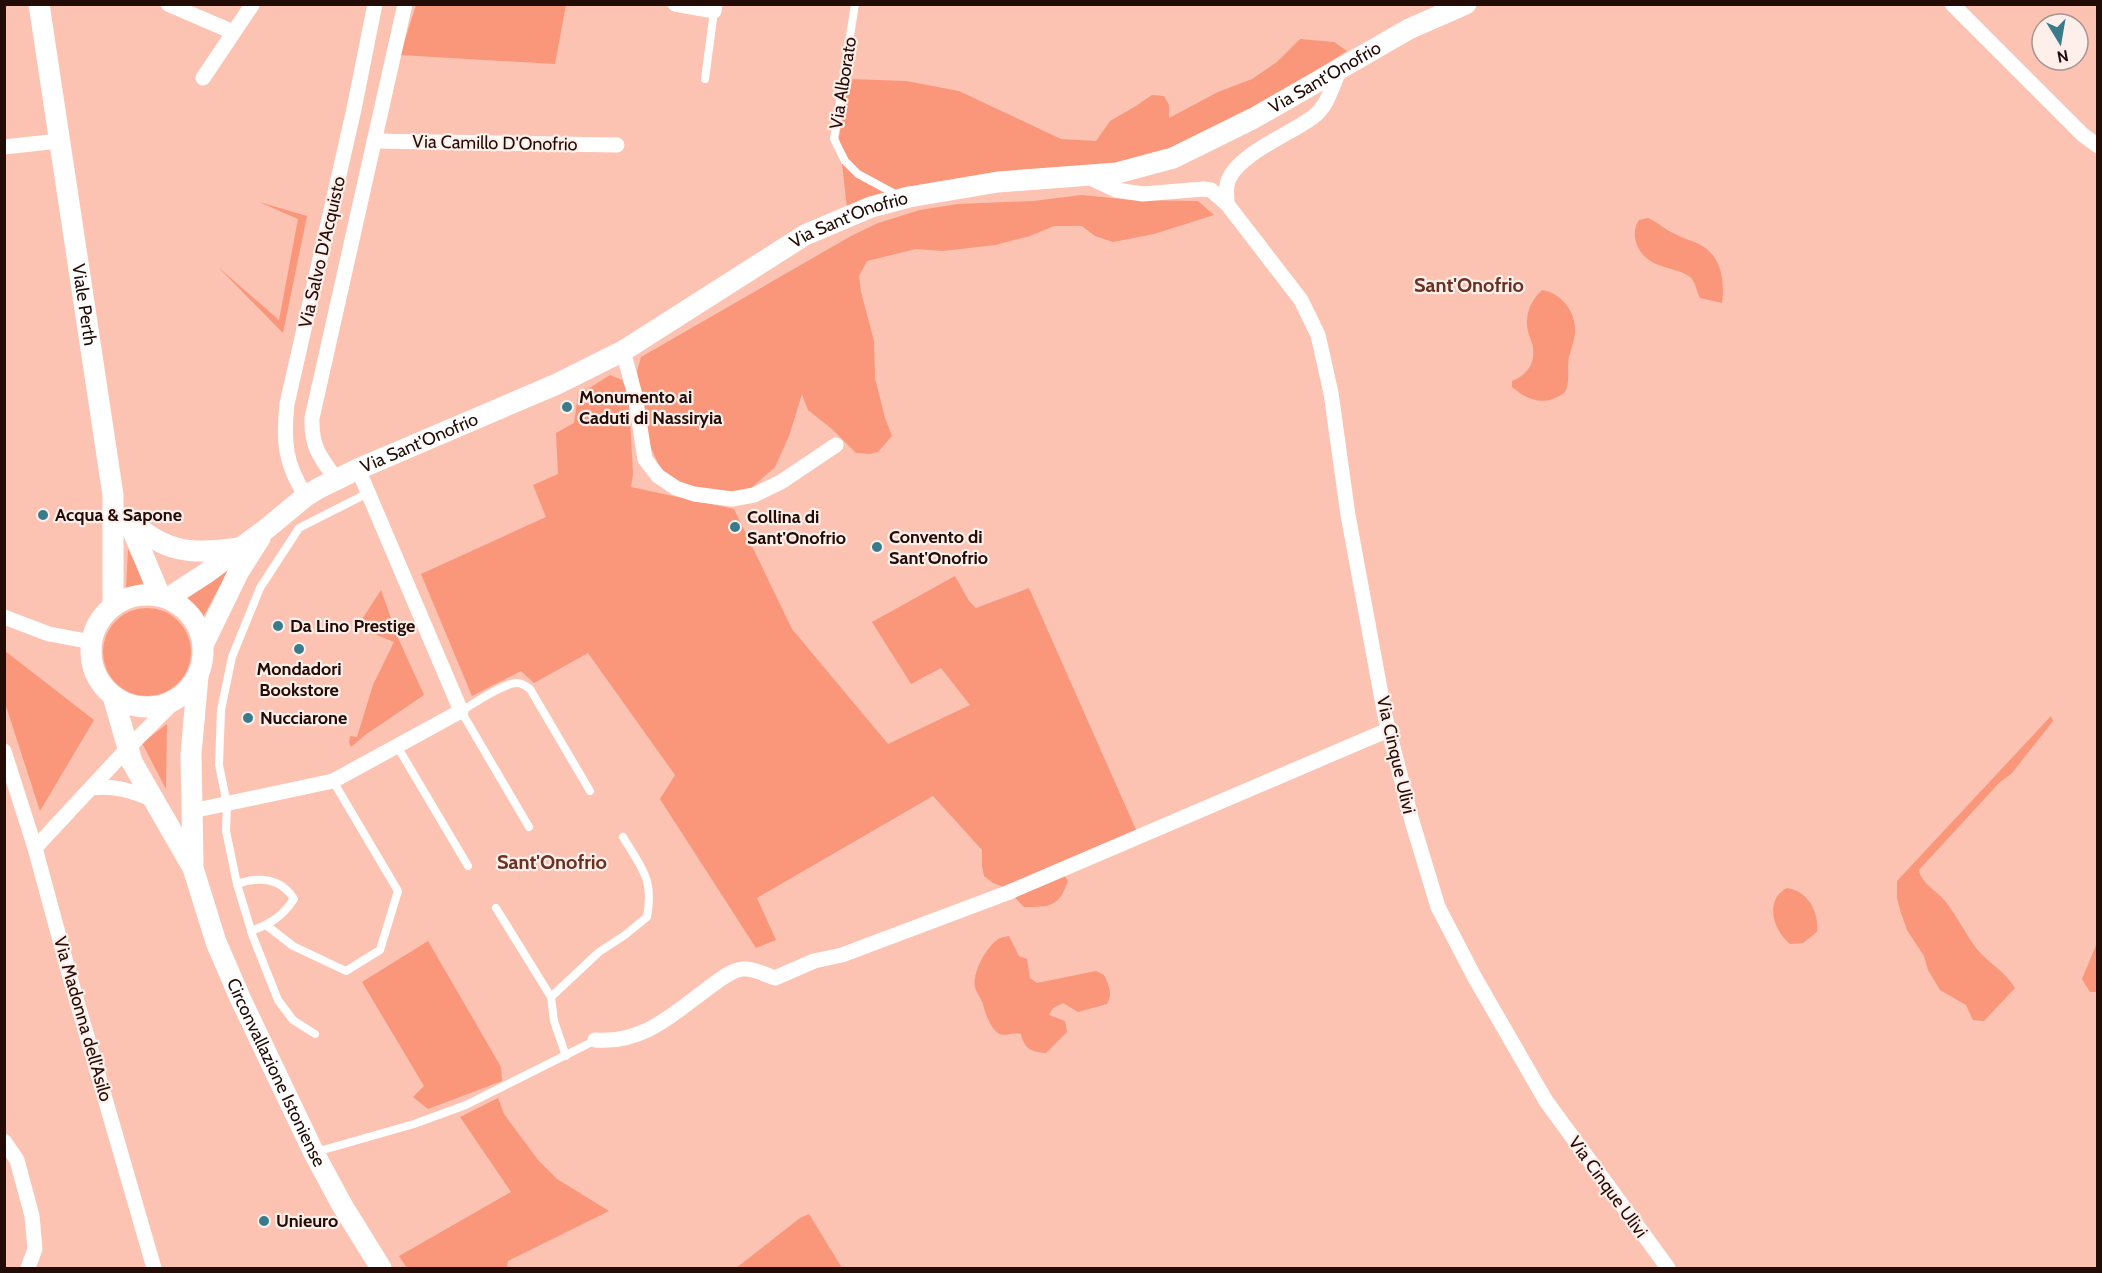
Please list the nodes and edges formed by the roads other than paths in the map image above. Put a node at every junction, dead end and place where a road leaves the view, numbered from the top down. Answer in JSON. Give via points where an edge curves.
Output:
{"nodes":[{"id":1,"x":39,"y":4,"type":"edge"},
{"id":2,"x":168,"y":4,"type":"edge"},
{"id":3,"x":375,"y":4,"type":"edge"},
{"id":4,"x":405,"y":4,"type":"edge"},
{"id":5,"x":675,"y":4,"type":"edge"},
{"id":6,"x":855,"y":4,"type":"edge"},
{"id":7,"x":1466,"y":4,"type":"edge"},
{"id":8,"x":1952,"y":4,"type":"edge"},
{"id":9,"x":252,"y":5,"type":"edge"},
{"id":10,"x":715,"y":8,"type":"edge"},
{"id":11,"x":233,"y":32,"type":"junction"},
{"id":12,"x":1340,"y":69,"type":"junction"},
{"id":13,"x":203,"y":78,"type":"dead end"},
{"id":14,"x":705,"y":79,"type":"dead end"},
{"id":15,"x":59,"y":141,"type":"junction"},
{"id":16,"x":374,"y":141,"type":"junction"},
{"id":17,"x":617,"y":145,"type":"dead end"},
{"id":18,"x":2097,"y":146,"type":"edge"},
{"id":19,"x":4,"y":147,"type":"edge"},
{"id":20,"x":1085,"y":176,"type":"junction"},
{"id":21,"x":903,"y":198,"type":"junction"},
{"id":22,"x":1227,"y":204,"type":"junction"},
{"id":23,"x":329,"y":222,"type":"junction"},
{"id":24,"x":355,"y":228,"type":"junction"},
{"id":25,"x":623,"y":351,"type":"junction"},
{"id":26,"x":836,"y":445,"type":"dead end"},
{"id":27,"x":358,"y":469,"type":"junction"},
{"id":28,"x":336,"y":479,"type":"junction"},
{"id":29,"x":368,"y":493,"type":"junction"},
{"id":30,"x":113,"y":495,"type":"junction"},
{"id":31,"x":306,"y":496,"type":"junction"},
{"id":32,"x":127,"y":518,"type":"junction"},
{"id":33,"x":265,"y":530,"type":"junction"},
{"id":34,"x":239,"y":548,"type":"junction"},
{"id":35,"x":164,"y":597,"type":"junction"},
{"id":36,"x":113,"y":606,"type":"junction"},
{"id":37,"x":4,"y":617,"type":"edge"},
{"id":38,"x":4,"y":626,"type":"edge"},
{"id":39,"x":35,"y":628,"type":"junction"},
{"id":40,"x":92,"y":642,"type":"junction"},
{"id":41,"x":204,"y":643,"type":"junction"},
{"id":42,"x":198,"y":676,"type":"junction"},
{"id":43,"x":113,"y":696,"type":"junction"},
{"id":44,"x":176,"y":700,"type":"junction"},
{"id":45,"x":461,"y":711,"type":"junction"},
{"id":46,"x":1388,"y":730,"type":"junction"},
{"id":47,"x":397,"y":746,"type":"junction"},
{"id":48,"x":127,"y":748,"type":"junction"},
{"id":49,"x":4,"y":751,"type":"edge"},
{"id":50,"x":333,"y":781,"type":"junction"},
{"id":51,"x":91,"y":788,"type":"junction"},
{"id":52,"x":590,"y":791,"type":"dead end"},
{"id":53,"x":154,"y":800,"type":"junction"},
{"id":54,"x":227,"y":804,"type":"junction"},
{"id":55,"x":192,"y":811,"type":"junction"},
{"id":56,"x":529,"y":827,"type":"dead end"},
{"id":57,"x":623,"y":837,"type":"dead end"},
{"id":58,"x":35,"y":848,"type":"junction"},
{"id":59,"x":468,"y":866,"type":"dead end"},
{"id":60,"x":193,"y":868,"type":"junction"},
{"id":61,"x":237,"y":884,"type":"junction"},
{"id":62,"x":496,"y":908,"type":"dead end"},
{"id":63,"x":266,"y":925,"type":"junction"},
{"id":64,"x":251,"y":931,"type":"junction"},
{"id":65,"x":551,"y":997,"type":"junction"},
{"id":66,"x":315,"y":1034,"type":"dead end"},
{"id":67,"x":597,"y":1039,"type":"joint"},
{"id":68,"x":566,"y":1056,"type":"junction"},
{"id":69,"x":4,"y":1141,"type":"edge"},
{"id":70,"x":314,"y":1153,"type":"junction"},
{"id":71,"x":28,"y":1269,"type":"edge"},
{"id":72,"x":154,"y":1269,"type":"edge"},
{"id":73,"x":381,"y":1269,"type":"edge"},
{"id":74,"x":1668,"y":1269,"type":"edge"}],
"edges":[{"from":1,"to":15,"type":"main road","name":"Viale Perth"},
{"from":2,"to":11,"type":"street"},
{"from":3,"to":23,"type":"street","name":"Via Salvo D'Acquisto"},
{"from":4,"to":16,"type":"street","name":"Via Salvo D'Acquisto"},
{"from":5,"to":10,"type":"street"},
{"from":6,"to":21,"type":"lane","name":"Via Alborato","via":[[834,139],[845,161],[858,174]]},
{"from":7,"to":12,"type":"main road","name":"Via Sant'Onofrio","via":[[1409,29]]},
{"from":8,"to":18,"type":"street"},
{"from":9,"to":11,"type":"street"},
{"from":10,"to":14,"type":"lane"},
{"from":11,"to":13,"type":"street"},
{"from":12,"to":20,"type":"main road","name":"Via Sant'Onofrio","via":[[1173,158],[1117,173]]},
{"from":12,"to":22,"type":"street","via":[[1325,105],[1313,117],[1252,154],[1232,173],[1227,184]]},
{"from":15,"to":19,"type":"street"},
{"from":15,"to":30,"type":"main road","name":"Viale Perth"},
{"from":16,"to":17,"type":"street","name":"Via Camillo D'Onofrio"},
{"from":16,"to":24,"type":"street","name":"Via Salvo D'Acquisto"},
{"from":20,"to":21,"type":"main road","name":"Via Sant'Onofrio","via":[[998,182]]},
{"from":20,"to":22,"type":"street","via":[[1116,190],[1143,194],[1211,190]]},
{"from":21,"to":25,"type":"main road","name":"Via Sant'Onofrio","via":[[862,210],[805,235]]},
{"from":22,"to":46,"type":"street","name":"Via Cinque Ulivi","via":[[1301,300],[1318,335]]},
{"from":23,"to":24,"type":"street"},
{"from":23,"to":31,"type":"street","name":"Via Salvo D'Acquisto","via":[[285,424],[289,465]]},
{"from":24,"to":28,"type":"street","name":"Via Salvo D'Acquisto","via":[[312,418],[315,448]]},
{"from":25,"to":26,"type":"street","via":[[645,459],[658,476],[676,488],[732,499],[748,497],[781,482]]},
{"from":25,"to":27,"type":"main road","name":"Via Sant'Onofrio","via":[[557,384]]},
{"from":27,"to":28,"type":"main road","name":"Via Sant'Onofrio"},
{"from":27,"to":29,"type":"street"},
{"from":28,"to":31,"type":"main road","name":"Via Sant'Onofrio"},
{"from":29,"to":45,"type":"street"},
{"from":29,"to":54,"type":"lane","via":[[299,528],[260,588],[232,657],[221,710],[219,765]]},
{"from":30,"to":32,"type":"main road"},
{"from":30,"to":36,"type":"main road","name":"Viale Perth"},
{"from":31,"to":33,"type":"main road","name":"Via Sant'Onofrio"},
{"from":32,"to":34,"type":"main road","name":"Via Sant'Onofrio","via":[[160,543],[194,552]]},
{"from":32,"to":35,"type":"main road"},
{"from":33,"to":34,"type":"main road","name":"Via Sant'Onofrio"},
{"from":33,"to":41,"type":"main road","name":"Via Sant'Onofrio"},
{"from":34,"to":35,"type":"main road","name":"Via Sant'Onofrio","via":[[205,574]]},
{"from":35,"to":36,"type":"main road","via":[[136,596]]},
{"from":35,"to":41,"type":"main road","via":[[192,616]]},
{"from":36,"to":40,"type":"main road","via":[[103,616]]},
{"from":37,"to":39,"type":"street"},
{"from":38,"to":39,"type":"street"},
{"from":39,"to":40,"type":"street"},
{"from":40,"to":43,"type":"main road","via":[[95,672]]},
{"from":41,"to":42,"type":"main road"},
{"from":42,"to":44,"type":"main road"},
{"from":42,"to":55,"type":"main road","name":"Circonvallazione Istoniense","via":[[191,754]]},
{"from":43,"to":44,"type":"main road","via":[[144,708]]},
{"from":43,"to":48,"type":"main road","name":"Circonvallazione Istoniense"},
{"from":44,"to":48,"type":"street"},
{"from":45,"to":47,"type":"street"},
{"from":45,"to":52,"type":"lane","via":[[515,683],[523,684],[530,689]]},
{"from":45,"to":56,"type":"lane"},
{"from":46,"to":67,"type":"street","via":[[1007,893],[775,978],[743,969],[722,977],[665,1021],[641,1034],[609,1041]]},
{"from":46,"to":74,"type":"street","name":"Via Cinque Ulivi","via":[[1438,908],[1546,1101]]},
{"from":47,"to":50,"type":"street"},
{"from":47,"to":59,"type":"lane"},
{"from":48,"to":51,"type":"street"},
{"from":48,"to":53,"type":"main road","name":"Circonvallazione Istoniense"},
{"from":49,"to":58,"type":"street","name":"Via Madonna dell'Asilo"},
{"from":50,"to":54,"type":"street"},
{"from":50,"to":63,"type":"lane","via":[[398,891],[380,950],[346,971],[293,946]]},
{"from":51,"to":53,"type":"street","via":[[109,786]]},
{"from":51,"to":58,"type":"street"},
{"from":53,"to":60,"type":"main road","name":"Circonvallazione Istoniense"},
{"from":54,"to":55,"type":"street"},
{"from":54,"to":61,"type":"lane","via":[[226,831]]},
{"from":55,"to":60,"type":"main road","name":"Circonvallazione Istoniense"},
{"from":57,"to":65,"type":"lane","via":[[648,879],[651,897],[647,917],[599,952]]},
{"from":58,"to":72,"type":"street","name":"Via Madonna dell'Asilo"},
{"from":60,"to":70,"type":"main road","name":"Circonvallazione Istoniense","via":[[216,942]]},
{"from":61,"to":63,"type":"lane","via":[[266,879],[287,889],[294,899],[285,913]]},
{"from":61,"to":64,"type":"lane"},
{"from":62,"to":65,"type":"lane"},
{"from":63,"to":64,"type":"lane"},
{"from":64,"to":66,"type":"lane","via":[[278,1000],[293,1020]]},
{"from":65,"to":68,"type":"lane","via":[[554,1021]]},
{"from":67,"to":68,"type":"lane"},
{"from":68,"to":70,"type":"lane","via":[[466,1105]]},
{"from":69,"to":71,"type":"street","via":[[17,1160],[35,1234]]},
{"from":70,"to":73,"type":"main road","name":"Circonvallazione Istoniense"}]}
